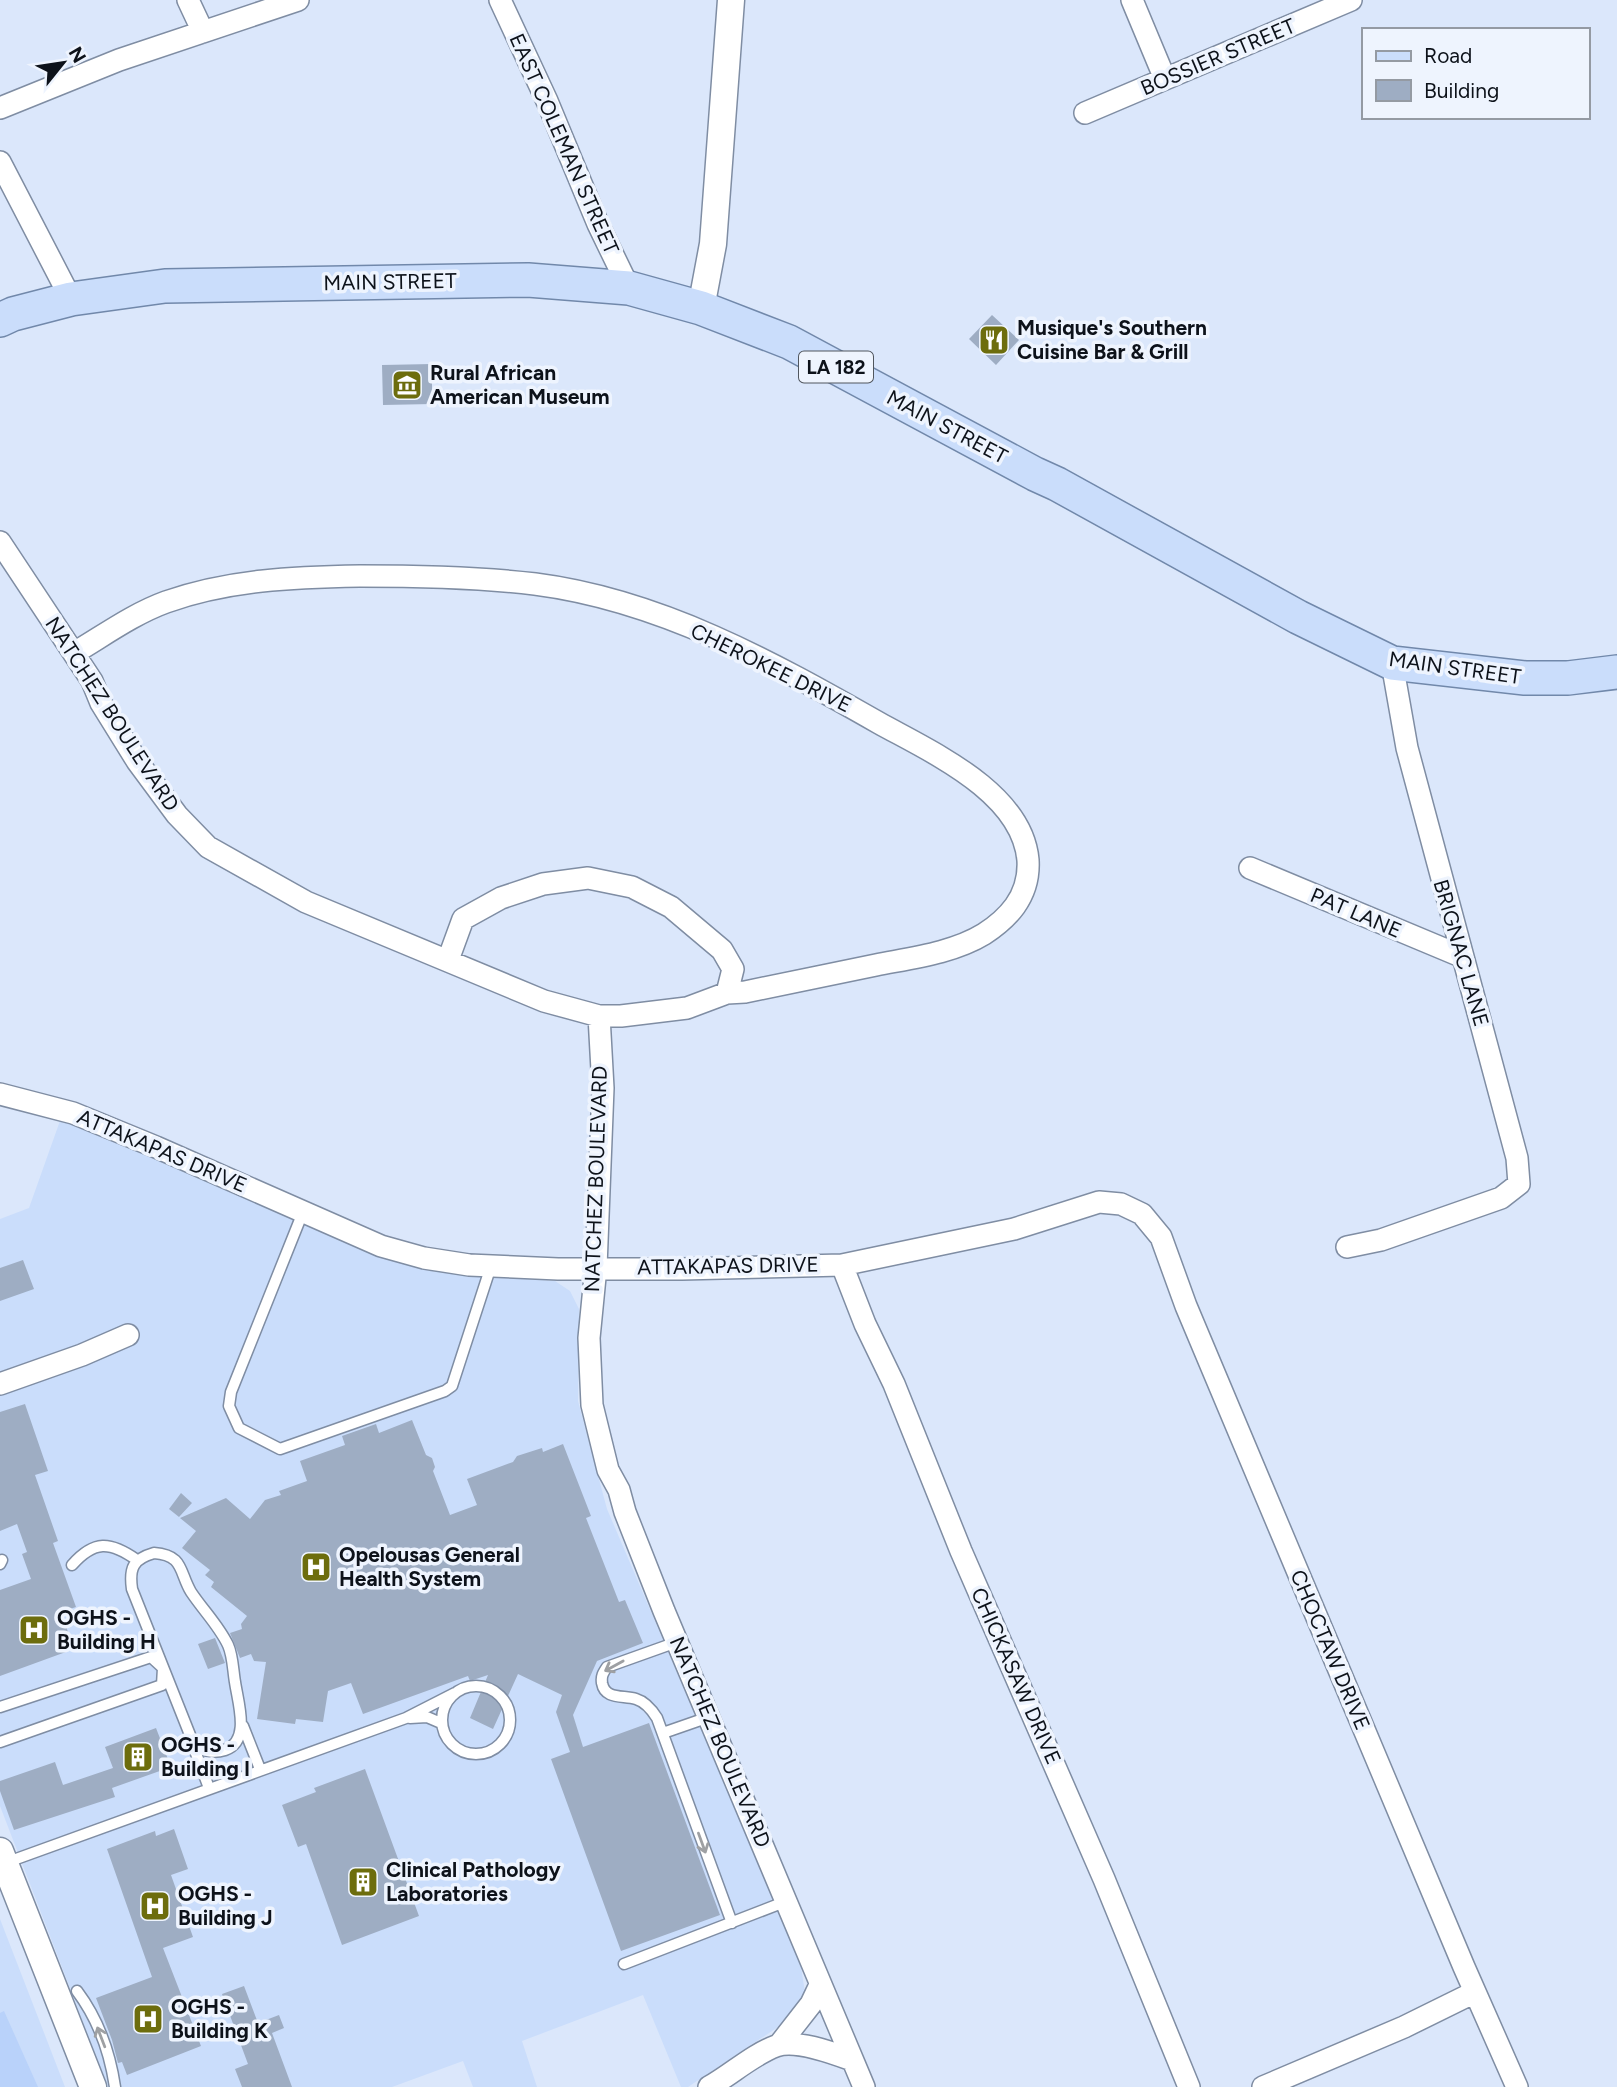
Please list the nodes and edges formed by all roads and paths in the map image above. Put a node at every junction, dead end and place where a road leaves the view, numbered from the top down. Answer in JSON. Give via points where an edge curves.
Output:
{"nodes":[{"id":1,"x":188,"y":0,"type":"edge"},
{"id":2,"x":298,"y":0,"type":"edge"},
{"id":3,"x":500,"y":0,"type":"edge"},
{"id":4,"x":731,"y":0,"type":"edge"},
{"id":5,"x":1132,"y":0,"type":"edge"},
{"id":6,"x":1351,"y":0,"type":"edge"},
{"id":7,"x":203,"y":32,"type":"junction"},
{"id":8,"x":1165,"y":79,"type":"junction"},
{"id":9,"x":0,"y":108,"type":"edge"},
{"id":10,"x":1085,"y":113,"type":"dead end"},
{"id":11,"x":0,"y":162,"type":"edge"},
{"id":12,"x":629,"y":288,"type":"junction"},
{"id":13,"x":71,"y":299,"type":"junction"},
{"id":14,"x":701,"y":308,"type":"junction"},
{"id":15,"x":0,"y":320,"type":"edge"},
{"id":16,"x":0,"y":542,"type":"edge"},
{"id":17,"x":74,"y":653,"type":"junction"},
{"id":18,"x":1392,"y":663,"type":"junction"},
{"id":19,"x":1617,"y":672,"type":"edge"},
{"id":20,"x":1250,"y":868,"type":"dead end"},
{"id":21,"x":1463,"y":957,"type":"junction"},
{"id":22,"x":448,"y":960,"type":"junction"},
{"id":23,"x":727,"y":993,"type":"junction"},
{"id":24,"x":599,"y":1016,"type":"junction"},
{"id":25,"x":0,"y":1094,"type":"edge"},
{"id":26,"x":303,"y":1212,"type":"junction"},
{"id":27,"x":1142,"y":1214,"type":"joint"},
{"id":28,"x":1347,"y":1247,"type":"dead end"},
{"id":29,"x":842,"y":1265,"type":"junction"},
{"id":30,"x":491,"y":1266,"type":"junction"},
{"id":31,"x":596,"y":1267,"type":"junction"},
{"id":32,"x":128,"y":1335,"type":"dead end"},
{"id":33,"x":0,"y":1384,"type":"edge"},
{"id":34,"x":137,"y":1560,"type":"junction"},
{"id":35,"x":72,"y":1565,"type":"dead end"},
{"id":36,"x":677,"y":1642,"type":"junction"},
{"id":37,"x":163,"y":1668,"type":"junction"},
{"id":38,"x":454,"y":1693,"type":"junction"},
{"id":39,"x":0,"y":1707,"type":"edge"},
{"id":40,"x":709,"y":1717,"type":"junction"},
{"id":41,"x":406,"y":1718,"type":"junction"},
{"id":42,"x":240,"y":1720,"type":"junction"},
{"id":43,"x":442,"y":1723,"type":"junction"},
{"id":44,"x":663,"y":1733,"type":"junction"},
{"id":45,"x":190,"y":1738,"type":"junction"},
{"id":46,"x":0,"y":1742,"type":"edge"},
{"id":47,"x":260,"y":1769,"type":"junction"},
{"id":48,"x":209,"y":1788,"type":"junction"},
{"id":49,"x":2,"y":1857,"type":"edge"},
{"id":50,"x":787,"y":1901,"type":"junction"},
{"id":51,"x":732,"y":1923,"type":"junction"},
{"id":52,"x":624,"y":1964,"type":"dead end"},
{"id":53,"x":820,"y":1985,"type":"junction"},
{"id":54,"x":77,"y":1991,"type":"dead end"},
{"id":55,"x":1475,"y":1992,"type":"junction"},
{"id":56,"x":779,"y":2045,"type":"junction"},
{"id":57,"x":852,"y":2060,"type":"junction"},
{"id":58,"x":93,"y":2087,"type":"edge"},
{"id":59,"x":115,"y":2087,"type":"edge"},
{"id":60,"x":709,"y":2087,"type":"edge"},
{"id":61,"x":864,"y":2087,"type":"edge"},
{"id":62,"x":1189,"y":2087,"type":"edge"},
{"id":63,"x":1263,"y":2087,"type":"edge"},
{"id":64,"x":1517,"y":2087,"type":"edge"}],
"edges":[{"from":1,"to":7,"type":"street"},
{"from":2,"to":7,"type":"street"},
{"from":3,"to":12,"type":"street","name":"EAST COLEMAN STREET"},
{"from":4,"to":14,"type":"street","via":[[713,244]]},
{"from":5,"to":8,"type":"street"},
{"from":6,"to":8,"type":"street","name":"BOSSIER STREET"},
{"from":7,"to":9,"type":"street"},
{"from":8,"to":10,"type":"street","name":"BOSSIER STREET"},
{"from":11,"to":13,"type":"street"},
{"from":12,"to":13,"type":"main road","name":"MAIN STREET","number":"LA 182","via":[[528,280],[179,285]]},
{"from":12,"to":14,"type":"main road","name":"MAIN STREET","number":"LA 182"},
{"from":13,"to":15,"type":"main road","name":"MAIN STREET","number":"LA 182"},
{"from":14,"to":18,"type":"main road","name":"MAIN STREET","number":"LA 182","via":[[789,342],[1298,617]]},
{"from":16,"to":17,"type":"street","name":"NATCHEZ BOULEVARD"},
{"from":17,"to":22,"type":"street","name":"NATCHEZ BOULEVARD","via":[[137,761],[177,815],[208,847],[306,902]]},
{"from":17,"to":23,"type":"street","name":"CHEROKEE DRIVE","via":[[163,603],[250,582],[451,577],[572,590],[669,619],[792,673],[948,761],[985,787],[1015,820],[1025,841],[1026,886],[1016,905],[983,934],[920,956]]},
{"from":18,"to":19,"type":"main road","name":"MAIN STREET","number":"LA 182","via":[[1525,678]]},
{"from":18,"to":21,"type":"street","name":"BRIGNAC LANE","via":[[1407,748]]},
{"from":20,"to":21,"type":"street","name":"PAT LANE"},
{"from":21,"to":28,"type":"street","name":"BRIGNAC LANE","via":[[1517,1158],[1518,1184],[1501,1198],[1381,1240]]},
{"from":22,"to":23,"type":"street","via":[[463,919],[512,894],[588,878],[632,887],[671,907],[722,950],[733,970]]},
{"from":22,"to":24,"type":"street","name":"NATCHEZ BOULEVARD","via":[[544,1001]]},
{"from":23,"to":24,"type":"street","name":"CHEROKEE DRIVE","via":[[687,1008]]},
{"from":24,"to":31,"type":"street","name":"NATCHEZ BOULEVARD","via":[[603,1088]]},
{"from":25,"to":26,"type":"street","name":"ATTAKAPAS DRIVE","via":[[72,1113]]},
{"from":26,"to":30,"type":"street","name":"ATTAKAPAS DRIVE","via":[[381,1246],[424,1258]]},
{"from":26,"to":30,"type":"lane","via":[[229,1406],[239,1429],[280,1449],[452,1386]]},
{"from":27,"to":29,"type":"street","name":"ATTAKAPAS DRIVE","via":[[1121,1204],[1099,1202],[1014,1229]]},
{"from":27,"to":55,"type":"street","name":"CHOCTAW DRIVE","via":[[1161,1237],[1196,1332]]},
{"from":29,"to":31,"type":"street","name":"ATTAKAPAS DRIVE"},
{"from":29,"to":62,"type":"street","name":"CHICKASAW DRIVE"},
{"from":30,"to":31,"type":"street","name":"ATTAKAPAS DRIVE"},
{"from":31,"to":36,"type":"street","name":"NATCHEZ BOULEVARD","via":[[589,1338],[592,1405],[608,1470]]},
{"from":32,"to":33,"type":"street"},
{"from":34,"to":35,"type":"lane","via":[[124,1550],[96,1547],[85,1550]]},
{"from":34,"to":37,"type":"lane","via":[[130,1575],[132,1590]]},
{"from":34,"to":42,"type":"lane","via":[[166,1554],[181,1568],[191,1592],[228,1644]]},
{"from":36,"to":40,"type":"street","name":"NATCHEZ BOULEVARD"},
{"from":36,"to":44,"type":"lane","one_way":true,"via":[[607,1667],[601,1679],[610,1695],[645,1703]]},
{"from":37,"to":39,"type":"lane","via":[[151,1657]]},
{"from":37,"to":45,"type":"lane"},
{"from":37,"to":46,"type":"lane","via":[[162,1685]]},
{"from":38,"to":41,"type":"lane"},
{"from":38,"to":43,"type":"lane","via":[[442,1711]]},
{"from":38,"to":43,"type":"lane","via":[[475,1686],[496,1693],[509,1712],[507,1734],[492,1751],[470,1754],[450,1744]]},
{"from":40,"to":44,"type":"lane"},
{"from":40,"to":50,"type":"street","name":"NATCHEZ BOULEVARD"},
{"from":41,"to":43,"type":"lane","via":[[427,1717]]},
{"from":41,"to":47,"type":"lane"},
{"from":42,"to":45,"type":"lane","via":[[237,1742],[219,1752],[201,1750]]},
{"from":42,"to":47,"type":"lane"},
{"from":44,"to":51,"type":"lane","one_way":true},
{"from":45,"to":48,"type":"lane"},
{"from":47,"to":48,"type":"lane"},
{"from":48,"to":49,"type":"lane"},
{"from":49,"to":58,"type":"street"},
{"from":50,"to":51,"type":"lane"},
{"from":50,"to":53,"type":"street","name":"NATCHEZ BOULEVARD"},
{"from":51,"to":52,"type":"lane"},
{"from":53,"to":56,"type":"street"},
{"from":53,"to":57,"type":"street","name":"NATCHEZ BOULEVARD"},
{"from":59,"to":54,"type":"lane","one_way":true,"via":[[92,2010]]},
{"from":55,"to":63,"type":"street"},
{"from":55,"to":64,"type":"street","name":"CHOCTAW DRIVE"},
{"from":56,"to":57,"type":"street","via":[[828,2050]]},
{"from":56,"to":60,"type":"street"},
{"from":57,"to":61,"type":"street","name":"NATCHEZ BOULEVARD"}]}
